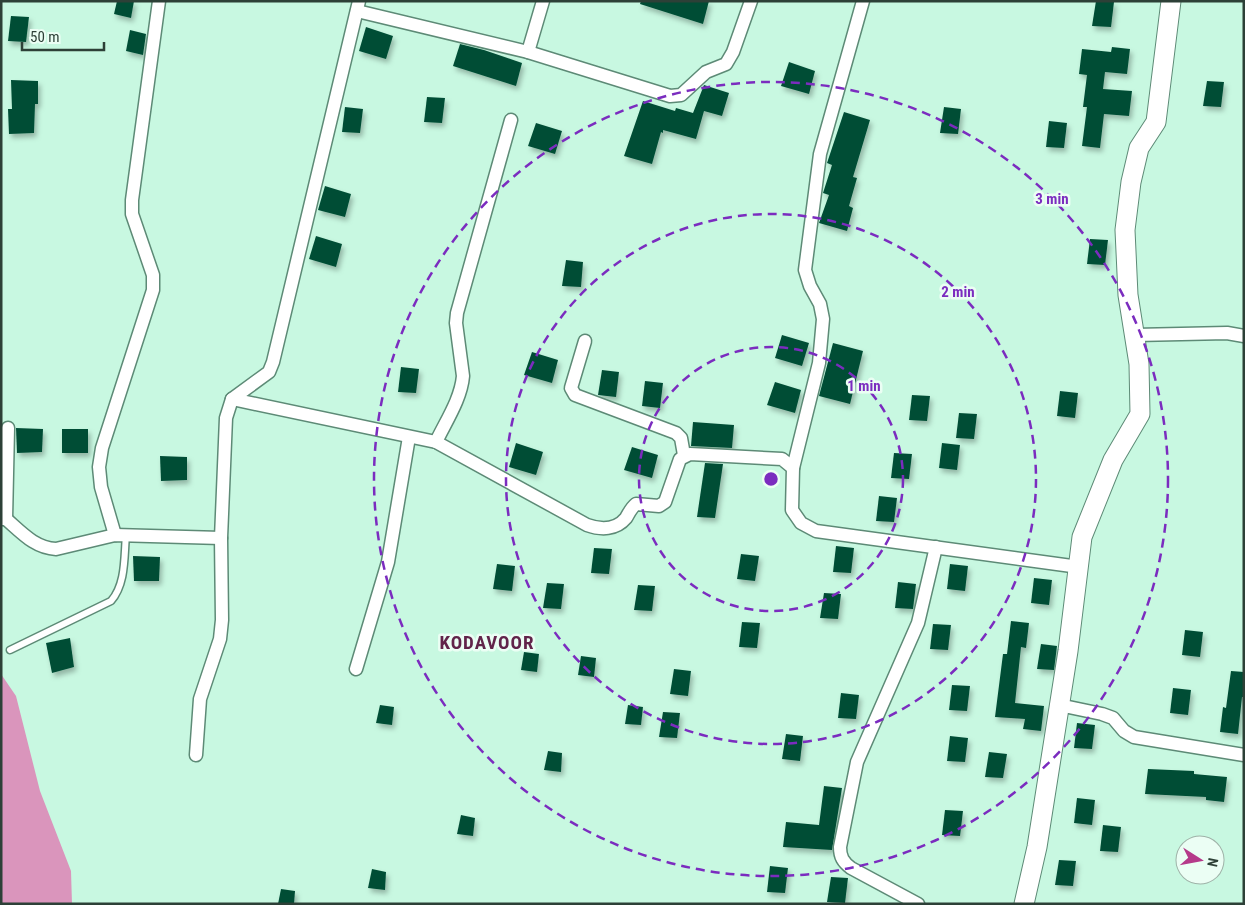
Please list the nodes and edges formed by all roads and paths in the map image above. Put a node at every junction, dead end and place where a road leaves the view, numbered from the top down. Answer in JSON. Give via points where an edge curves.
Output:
{"nodes":[{"id":1,"x":159,"y":1,"type":"edge"},
{"id":2,"x":543,"y":1,"type":"edge"},
{"id":3,"x":751,"y":1,"type":"edge"},
{"id":4,"x":863,"y":1,"type":"edge"},
{"id":5,"x":1171,"y":1,"type":"edge"},
{"id":6,"x":358,"y":6,"type":"edge"},
{"id":7,"x":528,"y":52,"type":"junction"},
{"id":8,"x":511,"y":120,"type":"dead end"},
{"id":9,"x":1134,"y":335,"type":"junction"},
{"id":10,"x":1244,"y":336,"type":"edge"},
{"id":11,"x":585,"y":341,"type":"dead end"},
{"id":12,"x":232,"y":399,"type":"junction"},
{"id":13,"x":8,"y":428,"type":"dead end"},
{"id":14,"x":408,"y":437,"type":"junction"},
{"id":15,"x":436,"y":442,"type":"junction"},
{"id":16,"x":684,"y":455,"type":"junction"},
{"id":17,"x":793,"y":468,"type":"junction"},
{"id":18,"x":4,"y":519,"type":"edge"},
{"id":19,"x":121,"y":535,"type":"junction"},
{"id":20,"x":221,"y":538,"type":"junction"},
{"id":21,"x":936,"y":547,"type":"junction"},
{"id":22,"x":1078,"y":567,"type":"junction"},
{"id":23,"x":10,"y":650,"type":"dead end"},
{"id":24,"x":356,"y":669,"type":"dead end"},
{"id":25,"x":1059,"y":705,"type":"junction"},
{"id":26,"x":196,"y":755,"type":"dead end"},
{"id":27,"x":1244,"y":755,"type":"edge"},
{"id":28,"x":918,"y":904,"type":"edge"},
{"id":29,"x":1024,"y":904,"type":"edge"}],
"edges":[{"from":1,"to":19,"type":"street","via":[[132,200],[132,214],[153,275],[153,290],[102,448],[99,468],[102,486]]},
{"from":2,"to":7,"type":"street"},
{"from":3,"to":7,"type":"street","via":[[726,64],[706,72],[681,95],[670,96]]},
{"from":4,"to":17,"type":"street","via":[[820,154],[805,270],[823,319],[819,362]]},
{"from":5,"to":9,"type":"street","via":[[1156,122],[1139,148],[1125,230]]},
{"from":6,"to":7,"type":"street"},
{"from":6,"to":12,"type":"street","via":[[273,362],[269,372]]},
{"from":8,"to":15,"type":"street","via":[[457,313],[463,376],[460,392]]},
{"from":9,"to":10,"type":"street","via":[[1228,333]]},
{"from":9,"to":22,"type":"street","via":[[1139,364],[1140,414],[1113,460],[1082,537]]},
{"from":11,"to":16,"type":"street","via":[[573,381],[575,395],[676,432],[681,438]]},
{"from":12,"to":14,"type":"street"},
{"from":12,"to":20,"type":"street","via":[[226,418]]},
{"from":13,"to":18,"type":"street"},
{"from":14,"to":15,"type":"street"},
{"from":14,"to":24,"type":"street","via":[[388,562]]},
{"from":15,"to":16,"type":"street","via":[[596,528],[615,527],[636,504],[659,506],[665,502]]},
{"from":16,"to":17,"type":"street","via":[[782,459]]},
{"from":17,"to":21,"type":"street","via":[[792,510],[801,523],[816,531]]},
{"from":18,"to":19,"type":"street","via":[[34,543],[47,548],[56,549]]},
{"from":19,"to":20,"type":"street"},
{"from":19,"to":23,"type":"lane","via":[[121,585],[111,601]]},
{"from":20,"to":26,"type":"street","via":[[220,638],[200,699]]},
{"from":21,"to":22,"type":"street"},
{"from":21,"to":28,"type":"street","via":[[918,623],[856,762],[840,847],[844,862],[851,868]]},
{"from":22,"to":25,"type":"street"},
{"from":25,"to":27,"type":"street","via":[[1113,718],[1134,737]]},
{"from":25,"to":29,"type":"street","via":[[1037,847]]}]}
